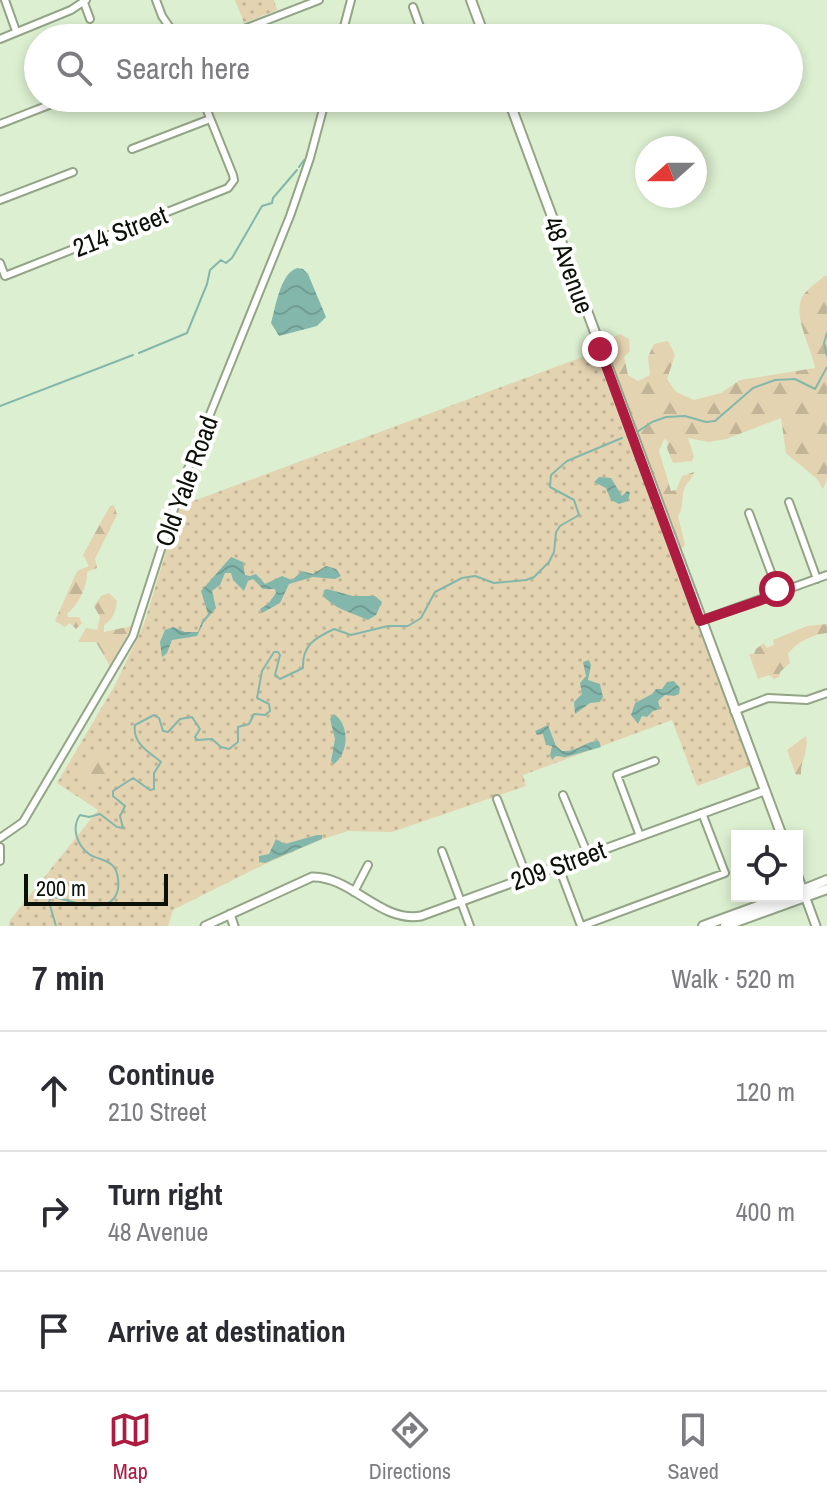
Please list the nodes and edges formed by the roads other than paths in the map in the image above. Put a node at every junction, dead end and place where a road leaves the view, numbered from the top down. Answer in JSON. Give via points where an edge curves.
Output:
{"nodes":[{"id":1,"x":5,"y":0,"type":"edge"},
{"id":2,"x":156,"y":0,"type":"edge"},
{"id":3,"x":319,"y":0,"type":"edge"},
{"id":4,"x":351,"y":0,"type":"edge"},
{"id":5,"x":471,"y":0,"type":"edge"},
{"id":6,"x":84,"y":1,"type":"edge"},
{"id":7,"x":413,"y":7,"type":"dead end"},
{"id":8,"x":90,"y":19,"type":"dead end"},
{"id":9,"x":34,"y":24,"type":"edge"},
{"id":10,"x":167,"y":24,"type":"edge"},
{"id":11,"x":257,"y":24,"type":"edge"},
{"id":12,"x":345,"y":24,"type":"edge"},
{"id":13,"x":419,"y":24,"type":"edge"},
{"id":14,"x":479,"y":24,"type":"edge"},
{"id":15,"x":24,"y":28,"type":"edge"},
{"id":16,"x":16,"y":31,"type":"junction"},
{"id":17,"x":0,"y":39,"type":"edge"},
{"id":18,"x":31,"y":112,"type":"edge"},
{"id":19,"x":207,"y":112,"type":"edge"},
{"id":20,"x":322,"y":112,"type":"edge"},
{"id":21,"x":513,"y":112,"type":"edge"},
{"id":22,"x":210,"y":119,"type":"junction"},
{"id":23,"x":0,"y":124,"type":"edge"},
{"id":24,"x":132,"y":149,"type":"dead end"},
{"id":25,"x":73,"y":172,"type":"dead end"},
{"id":26,"x":0,"y":200,"type":"edge"},
{"id":27,"x":0,"y":263,"type":"edge"},
{"id":28,"x":789,"y":502,"type":"dead end"},
{"id":29,"x":749,"y":513,"type":"dead end"},
{"id":30,"x":827,"y":575,"type":"edge"},
{"id":31,"x":817,"y":579,"type":"junction"},
{"id":32,"x":779,"y":594,"type":"junction"},
{"id":33,"x":700,"y":621,"type":"junction"},
{"id":34,"x":827,"y":693,"type":"edge"},
{"id":35,"x":734,"y":711,"type":"junction"},
{"id":36,"x":655,"y":761,"type":"dead end"},
{"id":37,"x":764,"y":791,"type":"junction"},
{"id":38,"x":563,"y":795,"type":"dead end"},
{"id":39,"x":497,"y":799,"type":"dead end"},
{"id":40,"x":702,"y":813,"type":"junction"},
{"id":41,"x":780,"y":830,"type":"edge"},
{"id":42,"x":640,"y":836,"type":"junction"},
{"id":43,"x":0,"y":838,"type":"edge"},
{"id":44,"x":0,"y":847,"type":"edge"},
{"id":45,"x":442,"y":851,"type":"dead end"},
{"id":46,"x":588,"y":855,"type":"junction"},
{"id":47,"x":0,"y":861,"type":"edge"},
{"id":48,"x":368,"y":865,"type":"dead end"},
{"id":49,"x":558,"y":865,"type":"junction"},
{"id":50,"x":527,"y":877,"type":"junction"},
{"id":51,"x":827,"y":880,"type":"edge"},
{"id":52,"x":827,"y":889,"type":"edge"},
{"id":53,"x":354,"y":892,"type":"junction"},
{"id":54,"x":803,"y":892,"type":"edge"},
{"id":55,"x":803,"y":893,"type":"edge"},
{"id":56,"x":803,"y":897,"type":"edge"},
{"id":57,"x":461,"y":901,"type":"junction"},
{"id":58,"x":769,"y":902,"type":"edge"},
{"id":59,"x":780,"y":902,"type":"edge"},
{"id":60,"x":230,"y":914,"type":"junction"},
{"id":61,"x":205,"y":926,"type":"edge"},
{"id":62,"x":234,"y":926,"type":"edge"},
{"id":63,"x":470,"y":926,"type":"edge"},
{"id":64,"x":582,"y":926,"type":"edge"},
{"id":65,"x":703,"y":926,"type":"edge"},
{"id":66,"x":725,"y":926,"type":"edge"},
{"id":67,"x":816,"y":926,"type":"edge"}],
"edges":[{"from":1,"to":16,"type":"street"},
{"from":2,"to":10,"type":"street"},
{"from":3,"to":11,"type":"street"},
{"from":4,"to":12,"type":"street"},
{"from":5,"to":14,"type":"main road"},
{"from":6,"to":8,"type":"street"},
{"from":6,"to":9,"type":"street"},
{"from":7,"to":13,"type":"street"},
{"from":15,"to":16,"type":"street"},
{"from":16,"to":17,"type":"street"},
{"from":18,"to":23,"type":"street"},
{"from":19,"to":22,"type":"street"},
{"from":20,"to":43,"type":"street","name":"Old Yale Road","via":[[290,216],[183,481],[133,636],[23,822]]},
{"from":21,"to":33,"type":"main road","name":"48 Avenue"},
{"from":22,"to":24,"type":"street"},
{"from":22,"to":27,"type":"street","name":"214 Street","via":[[233,175],[233,184],[222,192],[5,276]]},
{"from":25,"to":26,"type":"street"},
{"from":28,"to":31,"type":"street"},
{"from":29,"to":32,"type":"street"},
{"from":30,"to":31,"type":"street"},
{"from":31,"to":32,"type":"street"},
{"from":32,"to":33,"type":"street"},
{"from":33,"to":35,"type":"main road","name":"48 Avenue"},
{"from":34,"to":35,"type":"street","via":[[807,700],[768,698]]},
{"from":35,"to":37,"type":"main road","name":"48 Avenue"},
{"from":36,"to":42,"type":"street","via":[[617,775]]},
{"from":37,"to":40,"type":"street","name":"209 Street"},
{"from":37,"to":41,"type":"main road","name":"48 Avenue"},
{"from":38,"to":46,"type":"street"},
{"from":39,"to":50,"type":"street"},
{"from":40,"to":42,"type":"street","name":"209 Street"},
{"from":40,"to":64,"type":"street","via":[[725,873]]},
{"from":42,"to":46,"type":"street","name":"209 Street"},
{"from":44,"to":47,"type":"street"},
{"from":45,"to":57,"type":"street"},
{"from":46,"to":49,"type":"street","name":"209 Street"},
{"from":48,"to":53,"type":"street"},
{"from":49,"to":50,"type":"street","name":"209 Street"},
{"from":49,"to":64,"type":"street"},
{"from":50,"to":57,"type":"street","name":"209 Street"},
{"from":51,"to":54,"type":"main road"},
{"from":52,"to":55,"type":"main road"},
{"from":53,"to":57,"type":"street","name":"209 Street","via":[[394,914],[411,917]]},
{"from":53,"to":60,"type":"street","name":"209 Street","via":[[312,877]]},
{"from":56,"to":67,"type":"street"},
{"from":57,"to":63,"type":"street"},
{"from":58,"to":65,"type":"main road"},
{"from":59,"to":66,"type":"main road"},
{"from":60,"to":61,"type":"street","name":"209 Street"},
{"from":60,"to":62,"type":"street"}]}
